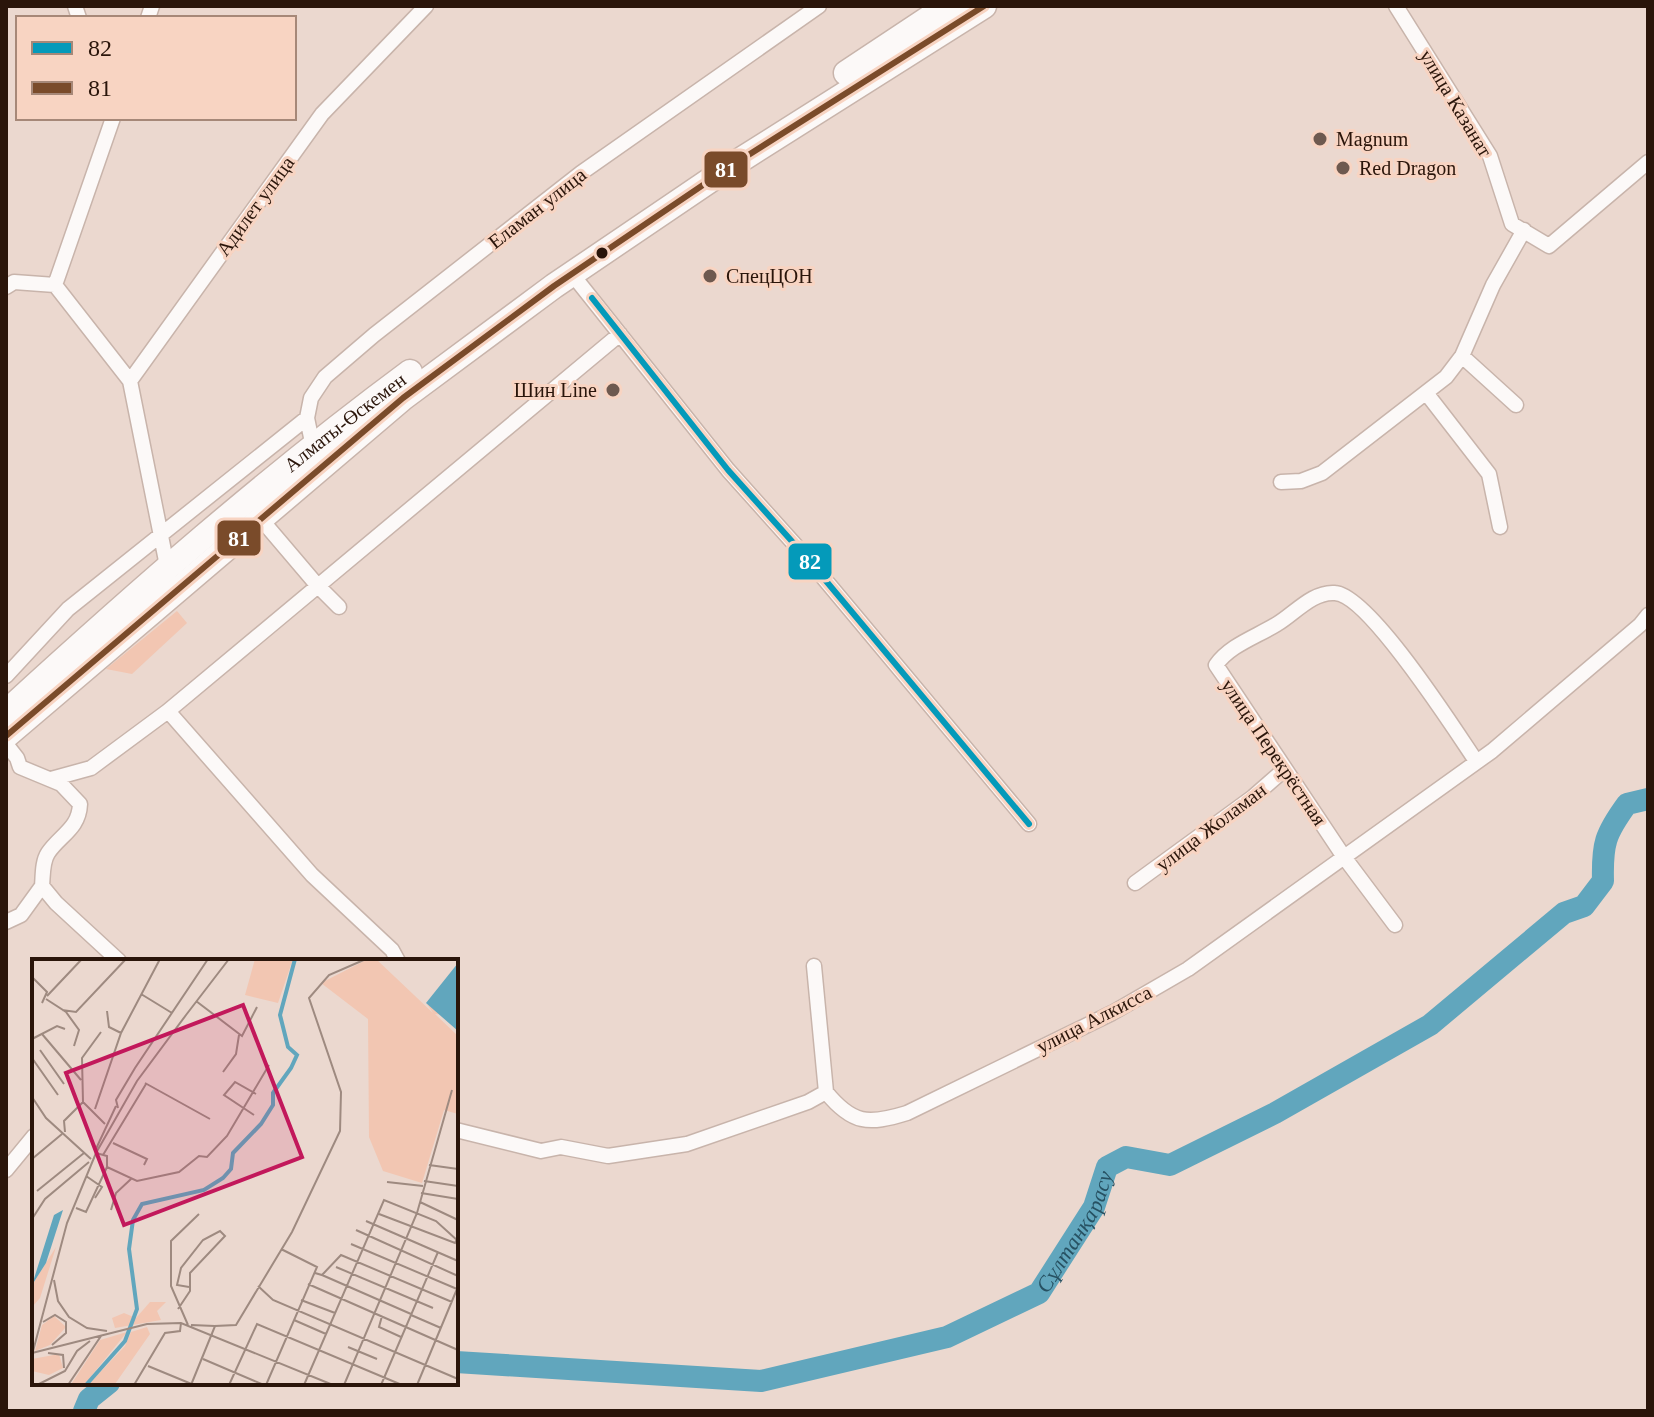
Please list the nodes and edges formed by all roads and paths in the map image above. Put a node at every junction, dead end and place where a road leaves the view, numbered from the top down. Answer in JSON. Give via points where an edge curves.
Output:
{"nodes":[{"id":1,"x":426,"y":6,"type":"edge"},
{"id":2,"x":819,"y":6,"type":"edge"},
{"id":3,"x":947,"y":6,"type":"edge"},
{"id":4,"x":984,"y":6,"type":"edge"},
{"id":5,"x":1396,"y":6,"type":"edge"},
{"id":6,"x":110,"y":120,"type":"edge"},
{"id":7,"x":1648,"y":162,"type":"edge"},
{"id":8,"x":1524,"y":230,"type":"junction"},
{"id":9,"x":572,"y":274,"type":"junction"},
{"id":10,"x":55,"y":285,"type":"junction"},
{"id":11,"x":6,"y":287,"type":"edge"},
{"id":12,"x":620,"y":334,"type":"junction"},
{"id":13,"x":1462,"y":356,"type":"junction"},
{"id":14,"x":130,"y":381,"type":"junction"},
{"id":15,"x":1427,"y":394,"type":"junction"},
{"id":16,"x":1516,"y":405,"type":"dead end"},
{"id":17,"x":375,"y":409,"type":"junction"},
{"id":18,"x":307,"y":418,"type":"junction"},
{"id":19,"x":313,"y":447,"type":"junction"},
{"id":20,"x":1281,"y":482,"type":"dead end"},
{"id":21,"x":260,"y":518,"type":"junction"},
{"id":22,"x":1500,"y":527,"type":"dead end"},
{"id":23,"x":161,"y":533,"type":"junction"},
{"id":24,"x":167,"y":566,"type":"junction"},
{"id":25,"x":317,"y":585,"type":"junction"},
{"id":26,"x":339,"y":607,"type":"dead end"},
{"id":27,"x":1648,"y":615,"type":"edge"},
{"id":28,"x":6,"y":676,"type":"edge"},
{"id":29,"x":168,"y":711,"type":"junction"},
{"id":30,"x":6,"y":712,"type":"edge"},
{"id":31,"x":6,"y":736,"type":"edge"},
{"id":32,"x":6,"y":744,"type":"edge"},
{"id":33,"x":1476,"y":761,"type":"junction"},
{"id":34,"x":1285,"y":769,"type":"junction"},
{"id":35,"x":51,"y":779,"type":"junction"},
{"id":36,"x":1029,"y":824,"type":"dead end"},
{"id":37,"x":1344,"y":857,"type":"junction"},
{"id":38,"x":1135,"y":883,"type":"dead end"},
{"id":39,"x":42,"y":886,"type":"junction"},
{"id":40,"x":6,"y":922,"type":"edge"},
{"id":41,"x":1395,"y":925,"type":"dead end"},
{"id":42,"x":117,"y":959,"type":"edge"},
{"id":43,"x":397,"y":959,"type":"edge"},
{"id":44,"x":814,"y":966,"type":"dead end"},
{"id":45,"x":826,"y":1092,"type":"junction"},
{"id":46,"x":458,"y":1130,"type":"edge"},
{"id":47,"x":32,"y":1138,"type":"edge"},
{"id":48,"x":6,"y":1170,"type":"edge"}],
"edges":[{"from":1,"to":14,"type":"street","name":"Адилет улица","via":[[322,114]]},
{"from":2,"to":18,"type":"street","name":"Еламан улица","via":[[581,173],[374,335],[325,377],[311,398]]},
{"from":3,"to":17,"type":"main road","name":"Алматы-Өскемен","via":[[560,262]]},
{"from":4,"to":9,"type":"main road","name":"Алматы-Өскемен"},
{"from":5,"to":8,"type":"street","name":"улица Казанат","via":[[1490,156],[1512,224]]},
{"from":6,"to":10,"type":"street"},
{"from":7,"to":8,"type":"street","via":[[1549,246]]},
{"from":8,"to":13,"type":"street"},
{"from":9,"to":12,"type":"street"},
{"from":9,"to":17,"type":"main road","name":"Алматы-Өскемен"},
{"from":10,"to":11,"type":"street","via":[[14,282]]},
{"from":10,"to":14,"type":"street"},
{"from":12,"to":25,"type":"street"},
{"from":12,"to":36,"type":"street","via":[[728,470]]},
{"from":13,"to":15,"type":"street"},
{"from":13,"to":16,"type":"street"},
{"from":14,"to":23,"type":"street"},
{"from":15,"to":20,"type":"street","via":[[1322,473]]},
{"from":15,"to":22,"type":"street","via":[[1489,474]]},
{"from":17,"to":19,"type":"main road","name":"Алматы-Өскемен"},
{"from":17,"to":21,"type":"main road","name":"Алматы-Өскемен"},
{"from":18,"to":19,"type":"street"},
{"from":18,"to":23,"type":"street"},
{"from":19,"to":24,"type":"main road","name":"Алматы-Өскемен"},
{"from":21,"to":25,"type":"street"},
{"from":21,"to":31,"type":"main road","name":"Алматы-Өскемен"},
{"from":23,"to":24,"type":"street"},
{"from":23,"to":28,"type":"street","via":[[68,609]]},
{"from":24,"to":30,"type":"main road","name":"Алматы-Өскемен"},
{"from":25,"to":26,"type":"street"},
{"from":25,"to":29,"type":"street"},
{"from":27,"to":33,"type":"street","name":"улица Алкисса"},
{"from":29,"to":35,"type":"street","via":[[91,768]]},
{"from":29,"to":43,"type":"street","via":[[312,875]]},
{"from":32,"to":35,"type":"street","via":[[20,767]]},
{"from":33,"to":34,"type":"street","name":"улица Перекрёстная","via":[[1362,608],[1334,592],[1316,596],[1224,654],[1216,665]]},
{"from":33,"to":37,"type":"street","name":"улица Алкисса"},
{"from":34,"to":37,"type":"street","name":"улица Перекрёстная"},
{"from":34,"to":38,"type":"street","name":"улица Жоламан"},
{"from":35,"to":39,"type":"street","via":[[80,804],[80,816],[47,854]]},
{"from":37,"to":41,"type":"street","name":"улица Перекрёстная"},
{"from":37,"to":45,"type":"street","name":"улица Алкисса","via":[[1188,969],[1112,1013],[907,1113],[882,1121],[857,1119]]},
{"from":39,"to":40,"type":"street","via":[[21,915]]},
{"from":39,"to":42,"type":"street"},
{"from":44,"to":45,"type":"street"},
{"from":45,"to":46,"type":"street","via":[[687,1144],[608,1156],[561,1147],[541,1151]]},
{"from":47,"to":48,"type":"street"}]}
